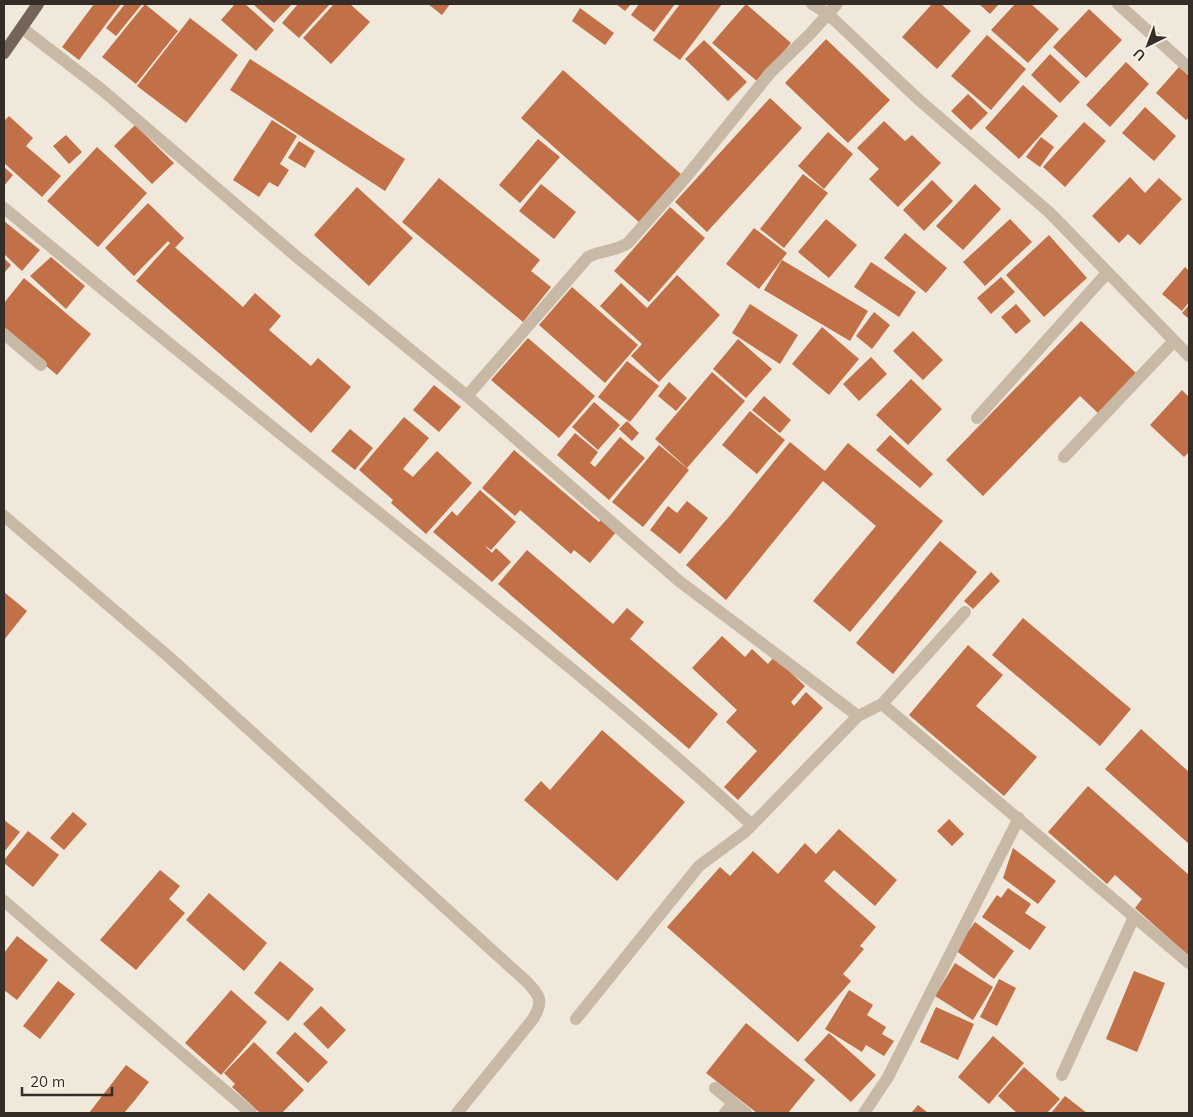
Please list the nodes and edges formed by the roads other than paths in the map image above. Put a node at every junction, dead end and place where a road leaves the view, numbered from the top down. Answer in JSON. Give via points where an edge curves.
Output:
{"nodes":[{"id":1,"x":38,"y":4,"type":"edge"},
{"id":2,"x":812,"y":4,"type":"edge"},
{"id":3,"x":837,"y":4,"type":"edge"},
{"id":4,"x":1118,"y":4,"type":"edge"},
{"id":5,"x":828,"y":14,"type":"junction"},
{"id":6,"x":22,"y":28,"type":"junction"},
{"id":7,"x":4,"y":52,"type":"edge"},
{"id":8,"x":1189,"y":68,"type":"edge"},
{"id":9,"x":4,"y":208,"type":"edge"},
{"id":10,"x":1107,"y":273,"type":"junction"},
{"id":11,"x":4,"y":334,"type":"edge"},
{"id":12,"x":1174,"y":341,"type":"junction"},
{"id":13,"x":1189,"y":356,"type":"edge"},
{"id":14,"x":41,"y":365,"type":"dead end"},
{"id":15,"x":467,"y":396,"type":"junction"},
{"id":16,"x":977,"y":418,"type":"dead end"},
{"id":17,"x":1064,"y":457,"type":"dead end"},
{"id":18,"x":4,"y":516,"type":"edge"},
{"id":19,"x":965,"y":612,"type":"dead end"},
{"id":20,"x":882,"y":704,"type":"junction"},
{"id":21,"x":858,"y":716,"type":"junction"},
{"id":22,"x":1019,"y":818,"type":"junction"},
{"id":23,"x":752,"y":825,"type":"junction"},
{"id":24,"x":4,"y":901,"type":"edge"},
{"id":25,"x":1134,"y":917,"type":"junction"},
{"id":26,"x":1189,"y":963,"type":"edge"},
{"id":27,"x":576,"y":1019,"type":"dead end"},
{"id":28,"x":1062,"y":1075,"type":"dead end"},
{"id":29,"x":714,"y":1088,"type":"dead end"},
{"id":30,"x":733,"y":1103,"type":"junction"},
{"id":31,"x":251,"y":1113,"type":"edge"},
{"id":32,"x":458,"y":1113,"type":"edge"},
{"id":33,"x":725,"y":1113,"type":"edge"},
{"id":34,"x":746,"y":1113,"type":"edge"},
{"id":35,"x":864,"y":1113,"type":"edge"}],
"edges":[{"from":1,"to":6,"type":"main road"},
{"from":2,"to":5,"type":"street"},
{"from":3,"to":5,"type":"street"},
{"from":4,"to":8,"type":"street"},
{"from":5,"to":10,"type":"street","via":[[918,99],[1050,213]]},
{"from":5,"to":15,"type":"street","via":[[770,72],[687,176],[628,243],[619,249],[588,257]]},
{"from":6,"to":7,"type":"main road"},
{"from":6,"to":15,"type":"street","via":[[101,89],[297,257]]},
{"from":9,"to":23,"type":"street","via":[[565,663]]},
{"from":10,"to":12,"type":"street"},
{"from":10,"to":16,"type":"street"},
{"from":11,"to":14,"type":"street"},
{"from":12,"to":13,"type":"street"},
{"from":12,"to":17,"type":"street"},
{"from":15,"to":21,"type":"street","via":[[679,581]]},
{"from":18,"to":32,"type":"street","via":[[169,657],[538,995],[539,1009],[533,1019]]},
{"from":19,"to":20,"type":"street"},
{"from":20,"to":21,"type":"street"},
{"from":20,"to":22,"type":"street"},
{"from":21,"to":23,"type":"street"},
{"from":22,"to":25,"type":"street"},
{"from":22,"to":35,"type":"street","via":[[888,1077]]},
{"from":23,"to":27,"type":"street","via":[[699,866]]},
{"from":24,"to":31,"type":"street"},
{"from":25,"to":26,"type":"street"},
{"from":25,"to":28,"type":"street"},
{"from":29,"to":30,"type":"street"},
{"from":30,"to":33,"type":"street"},
{"from":30,"to":34,"type":"street"}]}
